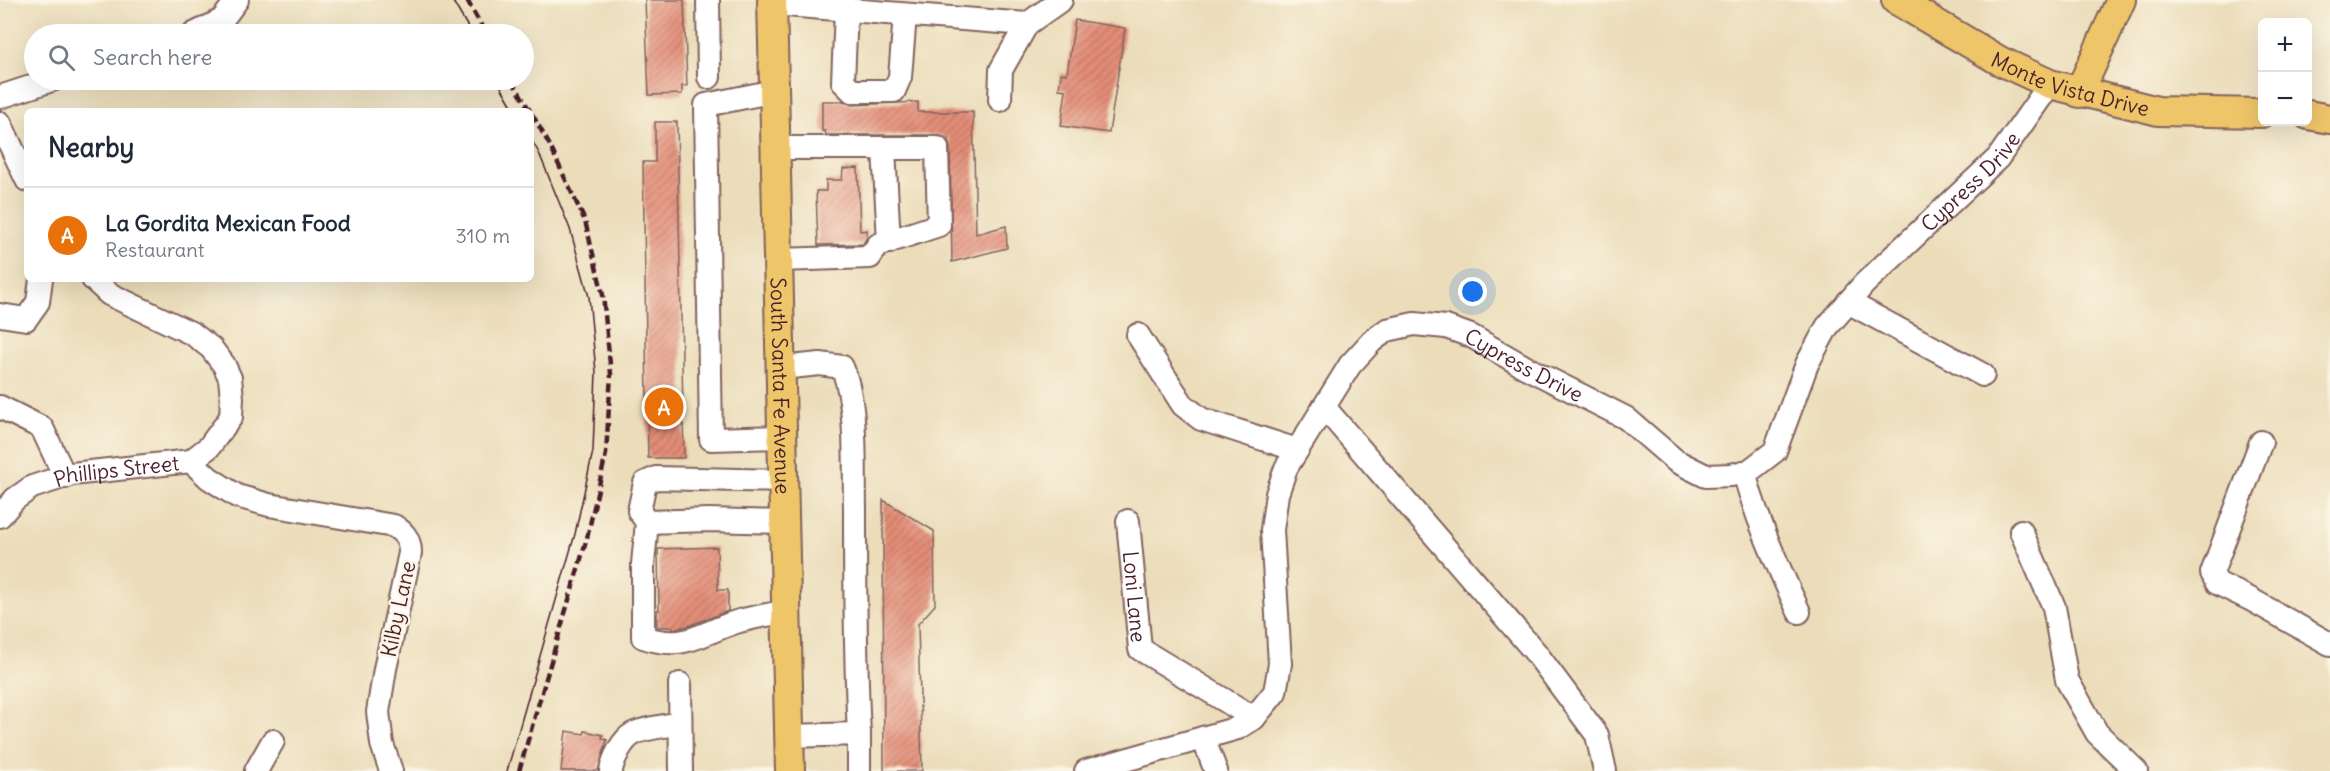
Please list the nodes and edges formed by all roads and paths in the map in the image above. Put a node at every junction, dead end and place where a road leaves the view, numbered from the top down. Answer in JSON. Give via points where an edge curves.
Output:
{"nodes":[{"id":1,"x":237,"y":0,"type":"edge"},
{"id":2,"x":708,"y":0,"type":"edge"},
{"id":3,"x":1061,"y":0,"type":"edge"},
{"id":4,"x":1896,"y":0,"type":"edge"},
{"id":5,"x":2121,"y":0,"type":"edge"},
{"id":6,"x":772,"y":2,"type":"edge"},
{"id":7,"x":929,"y":8,"type":"edge"},
{"id":8,"x":846,"y":10,"type":"junction"},
{"id":9,"x":905,"y":15,"type":"junction"},
{"id":10,"x":214,"y":24,"type":"edge"},
{"id":11,"x":1027,"y":24,"type":"junction"},
{"id":12,"x":709,"y":77,"type":"dead end"},
{"id":13,"x":2050,"y":84,"type":"junction"},
{"id":14,"x":24,"y":89,"type":"edge"},
{"id":15,"x":775,"y":92,"type":"junction"},
{"id":16,"x":2079,"y":93,"type":"junction"},
{"id":17,"x":0,"y":97,"type":"edge"},
{"id":18,"x":1000,"y":100,"type":"dead end"},
{"id":19,"x":2258,"y":113,"type":"edge"},
{"id":20,"x":2312,"y":116,"type":"edge"},
{"id":21,"x":2330,"y":118,"type":"edge"},
{"id":22,"x":0,"y":123,"type":"edge"},
{"id":23,"x":776,"y":148,"type":"junction"},
{"id":24,"x":884,"y":149,"type":"junction"},
{"id":25,"x":24,"y":174,"type":"edge"},
{"id":26,"x":889,"y":242,"type":"junction"},
{"id":27,"x":778,"y":260,"type":"junction"},
{"id":28,"x":41,"y":282,"type":"edge"},
{"id":29,"x":96,"y":282,"type":"edge"},
{"id":30,"x":1848,"y":302,"type":"junction"},
{"id":31,"x":0,"y":315,"type":"edge"},
{"id":32,"x":1138,"y":335,"type":"dead end"},
{"id":33,"x":781,"y":368,"type":"junction"},
{"id":34,"x":1983,"y":375,"type":"dead end"},
{"id":35,"x":0,"y":407,"type":"edge"},
{"id":36,"x":1324,"y":407,"type":"junction"},
{"id":37,"x":782,"y":437,"type":"junction"},
{"id":38,"x":2261,"y":442,"type":"dead end"},
{"id":39,"x":1297,"y":450,"type":"junction"},
{"id":40,"x":191,"y":460,"type":"junction"},
{"id":41,"x":1744,"y":472,"type":"junction"},
{"id":42,"x":65,"y":477,"type":"junction"},
{"id":43,"x":783,"y":481,"type":"junction"},
{"id":44,"x":0,"y":516,"type":"edge"},
{"id":45,"x":1128,"y":521,"type":"dead end"},
{"id":46,"x":646,"y":522,"type":"junction"},
{"id":47,"x":784,"y":522,"type":"junction"},
{"id":48,"x":2020,"y":531,"type":"dead end"},
{"id":49,"x":786,"y":611,"type":"junction"},
{"id":50,"x":1799,"y":612,"type":"dead end"},
{"id":51,"x":2330,"y":644,"type":"edge"},
{"id":52,"x":680,"y":684,"type":"dead end"},
{"id":53,"x":1254,"y":718,"type":"junction"},
{"id":54,"x":680,"y":723,"type":"junction"},
{"id":55,"x":859,"y":734,"type":"junction"},
{"id":56,"x":789,"y":736,"type":"junction"},
{"id":57,"x":1203,"y":738,"type":"junction"},
{"id":58,"x":273,"y":741,"type":"dead end"},
{"id":59,"x":256,"y":771,"type":"edge"},
{"id":60,"x":391,"y":771,"type":"edge"},
{"id":61,"x":611,"y":771,"type":"edge"},
{"id":62,"x":681,"y":771,"type":"edge"},
{"id":63,"x":790,"y":771,"type":"edge"},
{"id":64,"x":859,"y":771,"type":"edge"},
{"id":65,"x":1086,"y":771,"type":"edge"},
{"id":66,"x":1216,"y":771,"type":"edge"},
{"id":67,"x":1605,"y":771,"type":"edge"},
{"id":68,"x":2136,"y":771,"type":"edge"}],
"edges":[{"from":1,"to":10,"type":"street","via":[[222,20]]},
{"from":2,"to":12,"type":"street"},
{"from":3,"to":11,"type":"street"},
{"from":4,"to":13,"type":"main road","name":"Monte Vista Drive","via":[[2000,61]]},
{"from":5,"to":16,"type":"main road"},
{"from":6,"to":8,"type":"street"},
{"from":6,"to":15,"type":"main road","name":"South Santa Fe Avenue"},
{"from":7,"to":9,"type":"street"},
{"from":7,"to":11,"type":"street"},
{"from":8,"to":9,"type":"street"},
{"from":8,"to":9,"type":"street","via":[[843,82],[852,91],[894,91],[900,77]]},
{"from":11,"to":18,"type":"street","via":[[1001,70]]},
{"from":13,"to":16,"type":"main road","name":"Monte Vista Drive"},
{"from":13,"to":30,"type":"street","name":"Cypress Drive","via":[[1998,158]]},
{"from":14,"to":17,"type":"street"},
{"from":15,"to":23,"type":"main road","name":"South Santa Fe Avenue"},
{"from":15,"to":37,"type":"street","via":[[706,105],[711,439]]},
{"from":16,"to":19,"type":"main road","name":"Monte Vista Drive","via":[[2158,111]]},
{"from":20,"to":21,"type":"main road"},
{"from":22,"to":25,"type":"street"},
{"from":23,"to":24,"type":"street"},
{"from":23,"to":27,"type":"main road","name":"South Santa Fe Avenue"},
{"from":24,"to":26,"type":"street"},
{"from":24,"to":26,"type":"street","via":[[937,148],[939,225]]},
{"from":26,"to":27,"type":"street","via":[[878,245],[870,257]]},
{"from":27,"to":33,"type":"main road","name":"South Santa Fe Avenue"},
{"from":28,"to":31,"type":"street","via":[[38,302],[26,319]]},
{"from":29,"to":40,"type":"street","name":"Phillips Street","via":[[109,294],[194,334],[224,365],[230,378],[231,417],[209,447]]},
{"from":30,"to":34,"type":"street"},
{"from":30,"to":41,"type":"street","name":"Cypress Drive","via":[[1827,327],[1807,364],[1775,451]]},
{"from":32,"to":39,"type":"street","via":[[1183,405],[1201,419]]},
{"from":33,"to":37,"type":"main road","name":"South Santa Fe Avenue"},
{"from":33,"to":55,"type":"street","via":[[820,364],[842,367],[849,382],[854,451]]},
{"from":35,"to":42,"type":"street","via":[[42,428]]},
{"from":36,"to":39,"type":"street","name":"Cypress Drive"},
{"from":36,"to":41,"type":"street","name":"Cypress Drive","via":[[1350,365],[1387,330],[1414,324],[1446,327],[1471,336],[1626,418],[1676,461],[1706,476]]},
{"from":36,"to":67,"type":"street","via":[[1536,653],[1597,735]]},
{"from":37,"to":43,"type":"main road","name":"South Santa Fe Avenue"},
{"from":38,"to":51,"type":"street","via":[[2212,573],[2217,583]]},
{"from":39,"to":53,"type":"street","name":"Cypress Drive","via":[[1277,494],[1272,530],[1280,664],[1275,692]]},
{"from":40,"to":42,"type":"street","name":"Phillips Street"},
{"from":40,"to":60,"type":"street","name":"Kilby Lane","via":[[209,478],[237,496],[394,526],[407,537],[410,554],[378,712]]},
{"from":41,"to":50,"type":"street","via":[[1766,538]]},
{"from":42,"to":44,"type":"street","name":"Phillips Street","via":[[32,488]]},
{"from":43,"to":46,"type":"street","via":[[656,478],[645,483],[639,511]]},
{"from":43,"to":47,"type":"main road","name":"South Santa Fe Avenue"},
{"from":45,"to":53,"type":"street","name":"Loni Lane","via":[[1140,649]]},
{"from":46,"to":47,"type":"street"},
{"from":46,"to":49,"type":"street","via":[[643,637],[663,644],[692,639],[736,622]]},
{"from":47,"to":49,"type":"main road","name":"South Santa Fe Avenue"},
{"from":48,"to":68,"type":"street","via":[[2054,607],[2067,680],[2097,733]]},
{"from":49,"to":56,"type":"main road","name":"South Santa Fe Avenue"},
{"from":52,"to":54,"type":"street"},
{"from":53,"to":57,"type":"street","name":"Cypress Drive","via":[[1238,728]]},
{"from":54,"to":61,"type":"street","via":[[633,734],[624,743]]},
{"from":54,"to":62,"type":"street"},
{"from":55,"to":56,"type":"street"},
{"from":55,"to":64,"type":"street"},
{"from":56,"to":63,"type":"main road","name":"South Santa Fe Avenue"},
{"from":57,"to":65,"type":"street","name":"Cypress Drive"},
{"from":57,"to":66,"type":"street"},
{"from":58,"to":59,"type":"street"}]}
